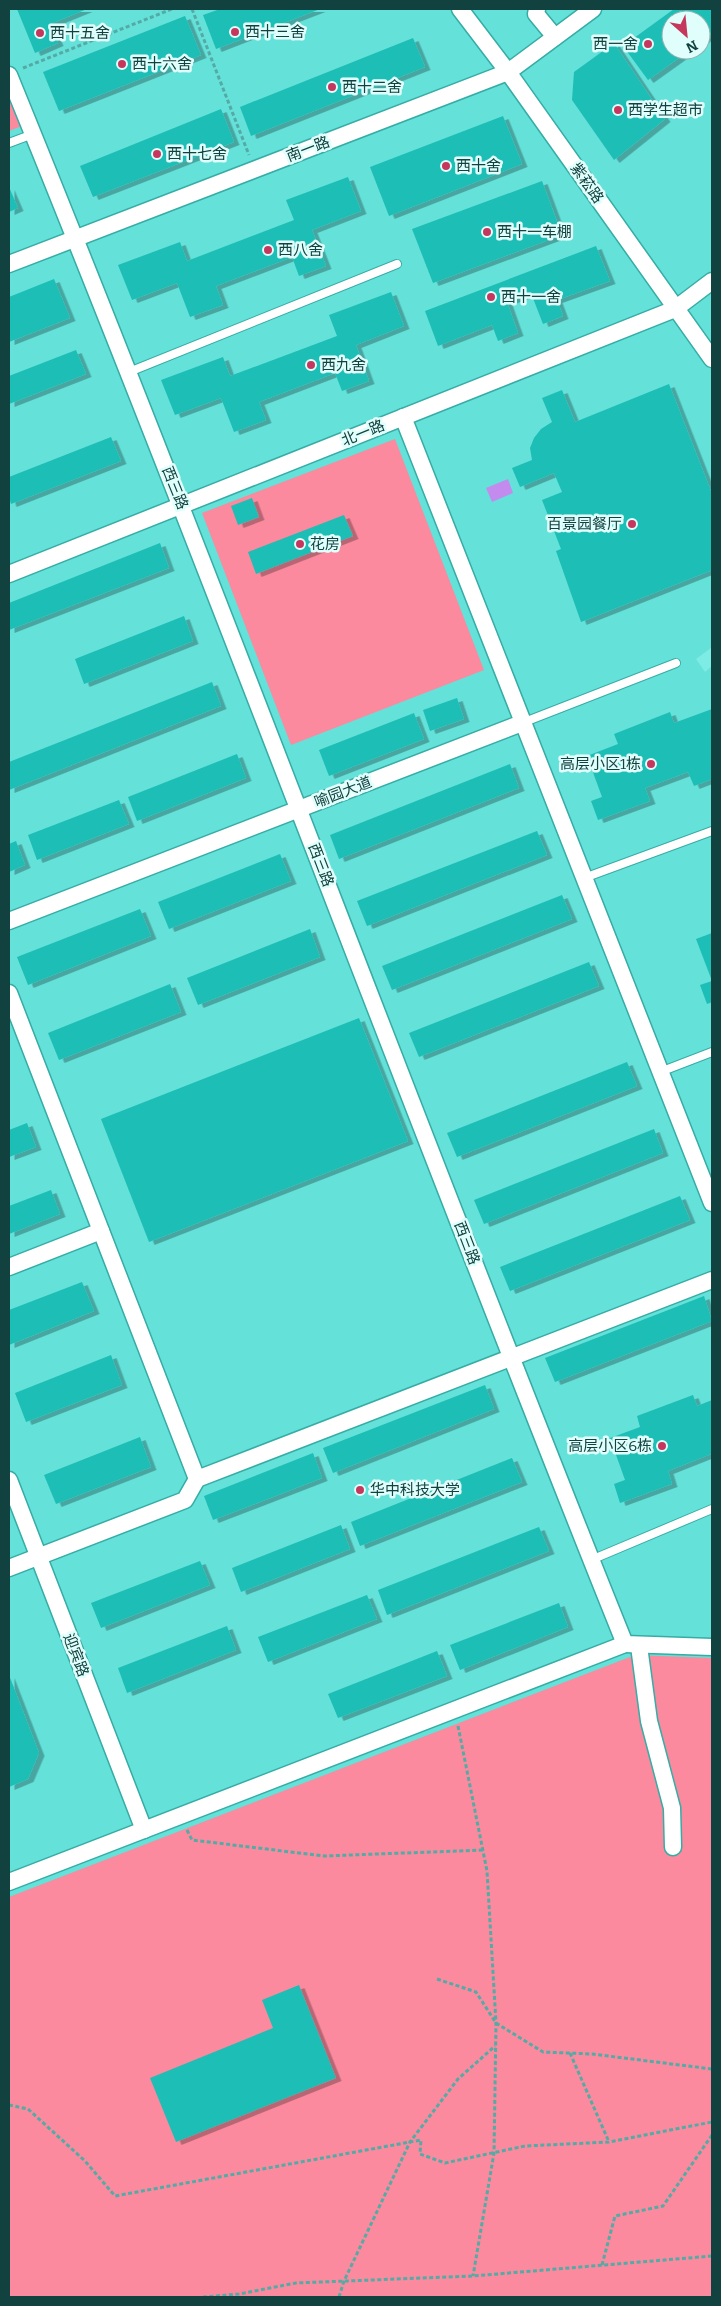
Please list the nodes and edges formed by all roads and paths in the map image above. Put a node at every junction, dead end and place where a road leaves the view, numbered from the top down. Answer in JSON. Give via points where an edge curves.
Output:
{"nodes":[{"id":1,"x":172,"y":9,"type":"edge"},
{"id":2,"x":192,"y":9,"type":"edge"},
{"id":3,"x":460,"y":9,"type":"edge"},
{"id":4,"x":537,"y":9,"type":"edge"},
{"id":5,"x":594,"y":9,"type":"edge"},
{"id":6,"x":555,"y":37,"type":"junction"},
{"id":7,"x":13,"y":72,"type":"edge"},
{"id":8,"x":508,"y":72,"type":"junction"},
{"id":9,"x":33,"y":134,"type":"junction"},
{"id":10,"x":9,"y":143,"type":"edge"},
{"id":11,"x":254,"y":170,"type":"junction"},
{"id":12,"x":76,"y":238,"type":"junction"},
{"id":13,"x":9,"y":264,"type":"edge"},
{"id":14,"x":397,"y":264,"type":"dead end"},
{"id":15,"x":712,"y":281,"type":"edge"},
{"id":16,"x":675,"y":309,"type":"junction"},
{"id":17,"x":712,"y":359,"type":"edge"},
{"id":18,"x":129,"y":372,"type":"junction"},
{"id":19,"x":403,"y":417,"type":"junction"},
{"id":20,"x":182,"y":505,"type":"junction"},
{"id":21,"x":9,"y":574,"type":"edge"},
{"id":22,"x":676,"y":663,"type":"dead end"},
{"id":23,"x":522,"y":723,"type":"junction"},
{"id":24,"x":299,"y":809,"type":"junction"},
{"id":25,"x":712,"y":831,"type":"edge"},
{"id":26,"x":584,"y":878,"type":"junction"},
{"id":27,"x":9,"y":921,"type":"edge"},
{"id":28,"x":9,"y":993,"type":"edge"},
{"id":29,"x":712,"y":1052,"type":"edge"},
{"id":30,"x":660,"y":1072,"type":"junction"},
{"id":31,"x":712,"y":1203,"type":"edge"},
{"id":32,"x":101,"y":1231,"type":"junction"},
{"id":33,"x":9,"y":1267,"type":"edge"},
{"id":34,"x":712,"y":1280,"type":"edge"},
{"id":35,"x":512,"y":1358,"type":"junction"},
{"id":36,"x":197,"y":1479,"type":"junction"},
{"id":37,"x":9,"y":1480,"type":"edge"},
{"id":38,"x":712,"y":1509,"type":"edge"},
{"id":39,"x":38,"y":1557,"type":"junction"},
{"id":40,"x":591,"y":1560,"type":"junction"},
{"id":41,"x":9,"y":1568,"type":"edge"},
{"id":42,"x":632,"y":1645,"type":"junction"},
{"id":43,"x":712,"y":1647,"type":"edge"},
{"id":44,"x":454,"y":1710,"type":"junction"},
{"id":45,"x":181,"y":1816,"type":"junction"},
{"id":46,"x":144,"y":1830,"type":"junction"},
{"id":47,"x":673,"y":1847,"type":"dead end"},
{"id":48,"x":484,"y":1850,"type":"junction"},
{"id":49,"x":9,"y":1882,"type":"edge"},
{"id":50,"x":437,"y":1979,"type":"dead end"},
{"id":51,"x":496,"y":2022,"type":"junction"},
{"id":52,"x":496,"y":2045,"type":"junction"},
{"id":53,"x":570,"y":2053,"type":"junction"},
{"id":54,"x":712,"y":2069,"type":"edge"},
{"id":55,"x":9,"y":2105,"type":"edge"},
{"id":56,"x":712,"y":2122,"type":"edge"},
{"id":57,"x":712,"y":2135,"type":"edge"},
{"id":58,"x":410,"y":2142,"type":"junction"},
{"id":59,"x":609,"y":2142,"type":"junction"},
{"id":60,"x":494,"y":2153,"type":"junction"},
{"id":61,"x":712,"y":2256,"type":"edge"},
{"id":62,"x":602,"y":2264,"type":"junction"},
{"id":63,"x":473,"y":2276,"type":"junction"},
{"id":64,"x":344,"y":2281,"type":"junction"},
{"id":65,"x":203,"y":2297,"type":"edge"},
{"id":66,"x":340,"y":2297,"type":"edge"}],
"edges":[{"from":1,"to":7,"type":"path"},
{"from":2,"to":11,"type":"path"},
{"from":3,"to":8,"type":"street","name":"紫菘路"},
{"from":4,"to":6,"type":"street","via":[[536,14]]},
{"from":5,"to":6,"type":"street","name":"南一路"},
{"from":6,"to":8,"type":"street","name":"南一路"},
{"from":7,"to":9,"type":"street","name":"西三路"},
{"from":8,"to":11,"type":"street","name":"南一路"},
{"from":8,"to":16,"type":"street","name":"紫菘路"},
{"from":9,"to":10,"type":"lane"},
{"from":9,"to":12,"type":"street","name":"西三路"},
{"from":11,"to":12,"type":"street","name":"南一路"},
{"from":12,"to":13,"type":"street","name":"南一路"},
{"from":12,"to":18,"type":"street","name":"西三路"},
{"from":14,"to":18,"type":"lane"},
{"from":15,"to":16,"type":"street","name":"北一路"},
{"from":16,"to":17,"type":"street","name":"紫菘路"},
{"from":16,"to":19,"type":"street","name":"北一路"},
{"from":18,"to":20,"type":"street","name":"西三路"},
{"from":19,"to":20,"type":"street","name":"北一路"},
{"from":19,"to":23,"type":"street"},
{"from":20,"to":21,"type":"street","name":"北一路"},
{"from":20,"to":24,"type":"street","name":"西三路"},
{"from":22,"to":23,"type":"lane","name":"喻园大道"},
{"from":23,"to":24,"type":"street","name":"喻园大道"},
{"from":23,"to":26,"type":"street"},
{"from":24,"to":27,"type":"street","name":"喻园大道"},
{"from":24,"to":35,"type":"street","name":"西三路"},
{"from":25,"to":26,"type":"lane"},
{"from":26,"to":30,"type":"street"},
{"from":28,"to":32,"type":"street"},
{"from":29,"to":30,"type":"lane"},
{"from":30,"to":31,"type":"street"},
{"from":32,"to":33,"type":"street"},
{"from":32,"to":36,"type":"street"},
{"from":34,"to":35,"type":"street"},
{"from":35,"to":36,"type":"street"},
{"from":35,"to":40,"type":"street","name":"西三路"},
{"from":36,"to":39,"type":"street","via":[[185,1500]]},
{"from":37,"to":39,"type":"street","name":"迎宾路"},
{"from":38,"to":40,"type":"lane"},
{"from":39,"to":41,"type":"street"},
{"from":39,"to":46,"type":"street","name":"迎宾路"},
{"from":40,"to":42,"type":"street","name":"西三路"},
{"from":42,"to":43,"type":"street"},
{"from":42,"to":44,"type":"street"},
{"from":42,"to":47,"type":"street","name":"西三路","via":[[672,1808]]},
{"from":44,"to":45,"type":"street"},
{"from":44,"to":48,"type":"path"},
{"from":45,"to":46,"type":"street"},
{"from":45,"to":48,"type":"path","via":[[192,1840],[315,1855]]},
{"from":46,"to":49,"type":"street"},
{"from":48,"to":51,"type":"path"},
{"from":50,"to":51,"type":"path","via":[[476,1992]]},
{"from":51,"to":52,"type":"path"},
{"from":51,"to":53,"type":"path","via":[[543,2052]]},
{"from":52,"to":58,"type":"path","via":[[458,2078]]},
{"from":52,"to":60,"type":"path"},
{"from":53,"to":54,"type":"path"},
{"from":53,"to":59,"type":"path"},
{"from":55,"to":58,"type":"path","via":[[28,2109],[85,2160],[116,2196]]},
{"from":56,"to":59,"type":"path"},
{"from":57,"to":62,"type":"path","via":[[662,2206],[615,2216]]},
{"from":58,"to":60,"type":"path","via":[[421,2140],[420,2154],[445,2164]]},
{"from":58,"to":64,"type":"path"},
{"from":59,"to":60,"type":"path","via":[[525,2146]]},
{"from":60,"to":63,"type":"path"},
{"from":61,"to":62,"type":"path"},
{"from":62,"to":63,"type":"path"},
{"from":63,"to":64,"type":"path"},
{"from":64,"to":65,"type":"path","via":[[296,2283]]},
{"from":64,"to":66,"type":"path"}]}
